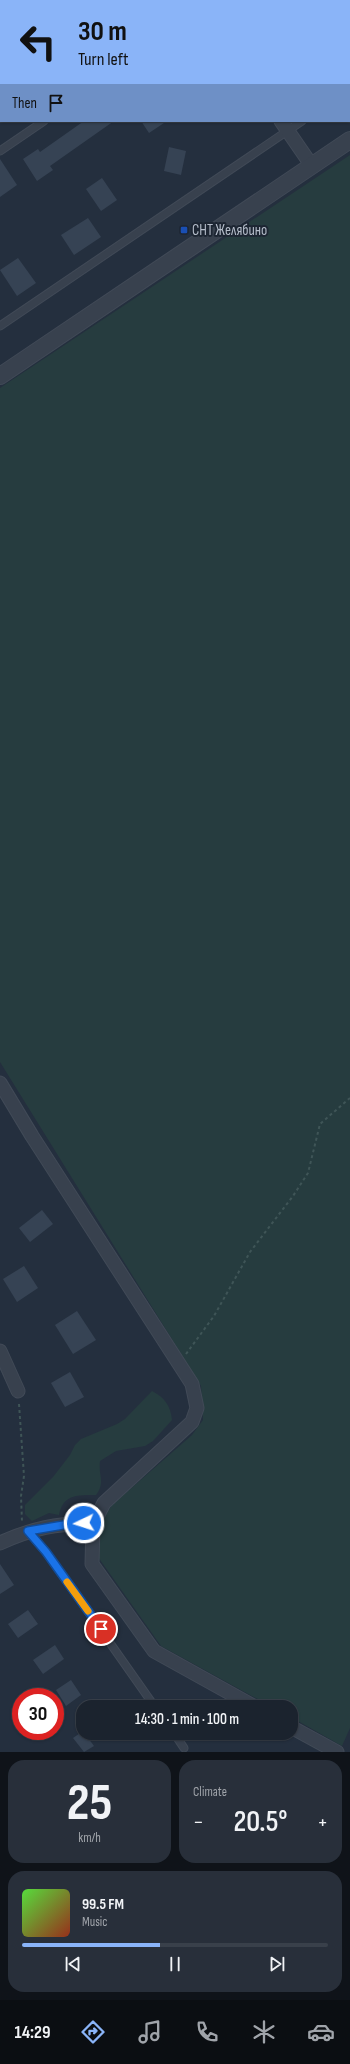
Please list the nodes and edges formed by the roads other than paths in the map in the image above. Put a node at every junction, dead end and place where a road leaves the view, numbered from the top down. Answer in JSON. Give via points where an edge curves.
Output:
{"nodes":[{"id":1,"x":43,"y":122,"type":"edge"},
{"id":2,"x":298,"y":122,"type":"edge"},
{"id":3,"x":284,"y":126,"type":"edge"},
{"id":4,"x":350,"y":140,"type":"edge"},
{"id":5,"x":0,"y":151,"type":"edge"},
{"id":6,"x":312,"y":166,"type":"junction"},
{"id":7,"x":0,"y":326,"type":"edge"},
{"id":8,"x":0,"y":375,"type":"edge"},
{"id":9,"x":0,"y":1083,"type":"edge"},
{"id":10,"x":0,"y":1351,"type":"edge"},
{"id":11,"x":18,"y":1391,"type":"road end"},
{"id":12,"x":93,"y":1524,"type":"junction"},
{"id":13,"x":28,"y":1531,"type":"junction"},
{"id":14,"x":0,"y":1543,"type":"edge"},
{"id":15,"x":150,"y":1700,"type":"edge"},
{"id":16,"x":242,"y":1700,"type":"edge"},
{"id":17,"x":298,"y":1731,"type":"edge"},
{"id":18,"x":179,"y":1740,"type":"edge"},
{"id":19,"x":184,"y":1748,"type":"dead end"},
{"id":20,"x":337,"y":1752,"type":"edge"}],
"edges":[{"from":1,"to":5,"type":"lane"},
{"from":2,"to":3,"type":"lane"},
{"from":3,"to":6,"type":"street"},
{"from":3,"to":7,"type":"lane"},
{"from":4,"to":6,"type":"street"},
{"from":6,"to":8,"type":"street"},
{"from":9,"to":12,"type":"street","via":[[192,1384],[197,1408],[192,1422],[104,1503]]},
{"from":10,"to":11,"type":"street"},
{"from":12,"to":13,"type":"street","via":[[75,1523]]},
{"from":12,"to":16,"type":"street","via":[[92,1564],[154,1651]]},
{"from":13,"to":14,"type":"street"},
{"from":13,"to":15,"type":"lane","via":[[46,1552]]},
{"from":17,"to":20,"type":"street"},
{"from":18,"to":19,"type":"lane"}]}
